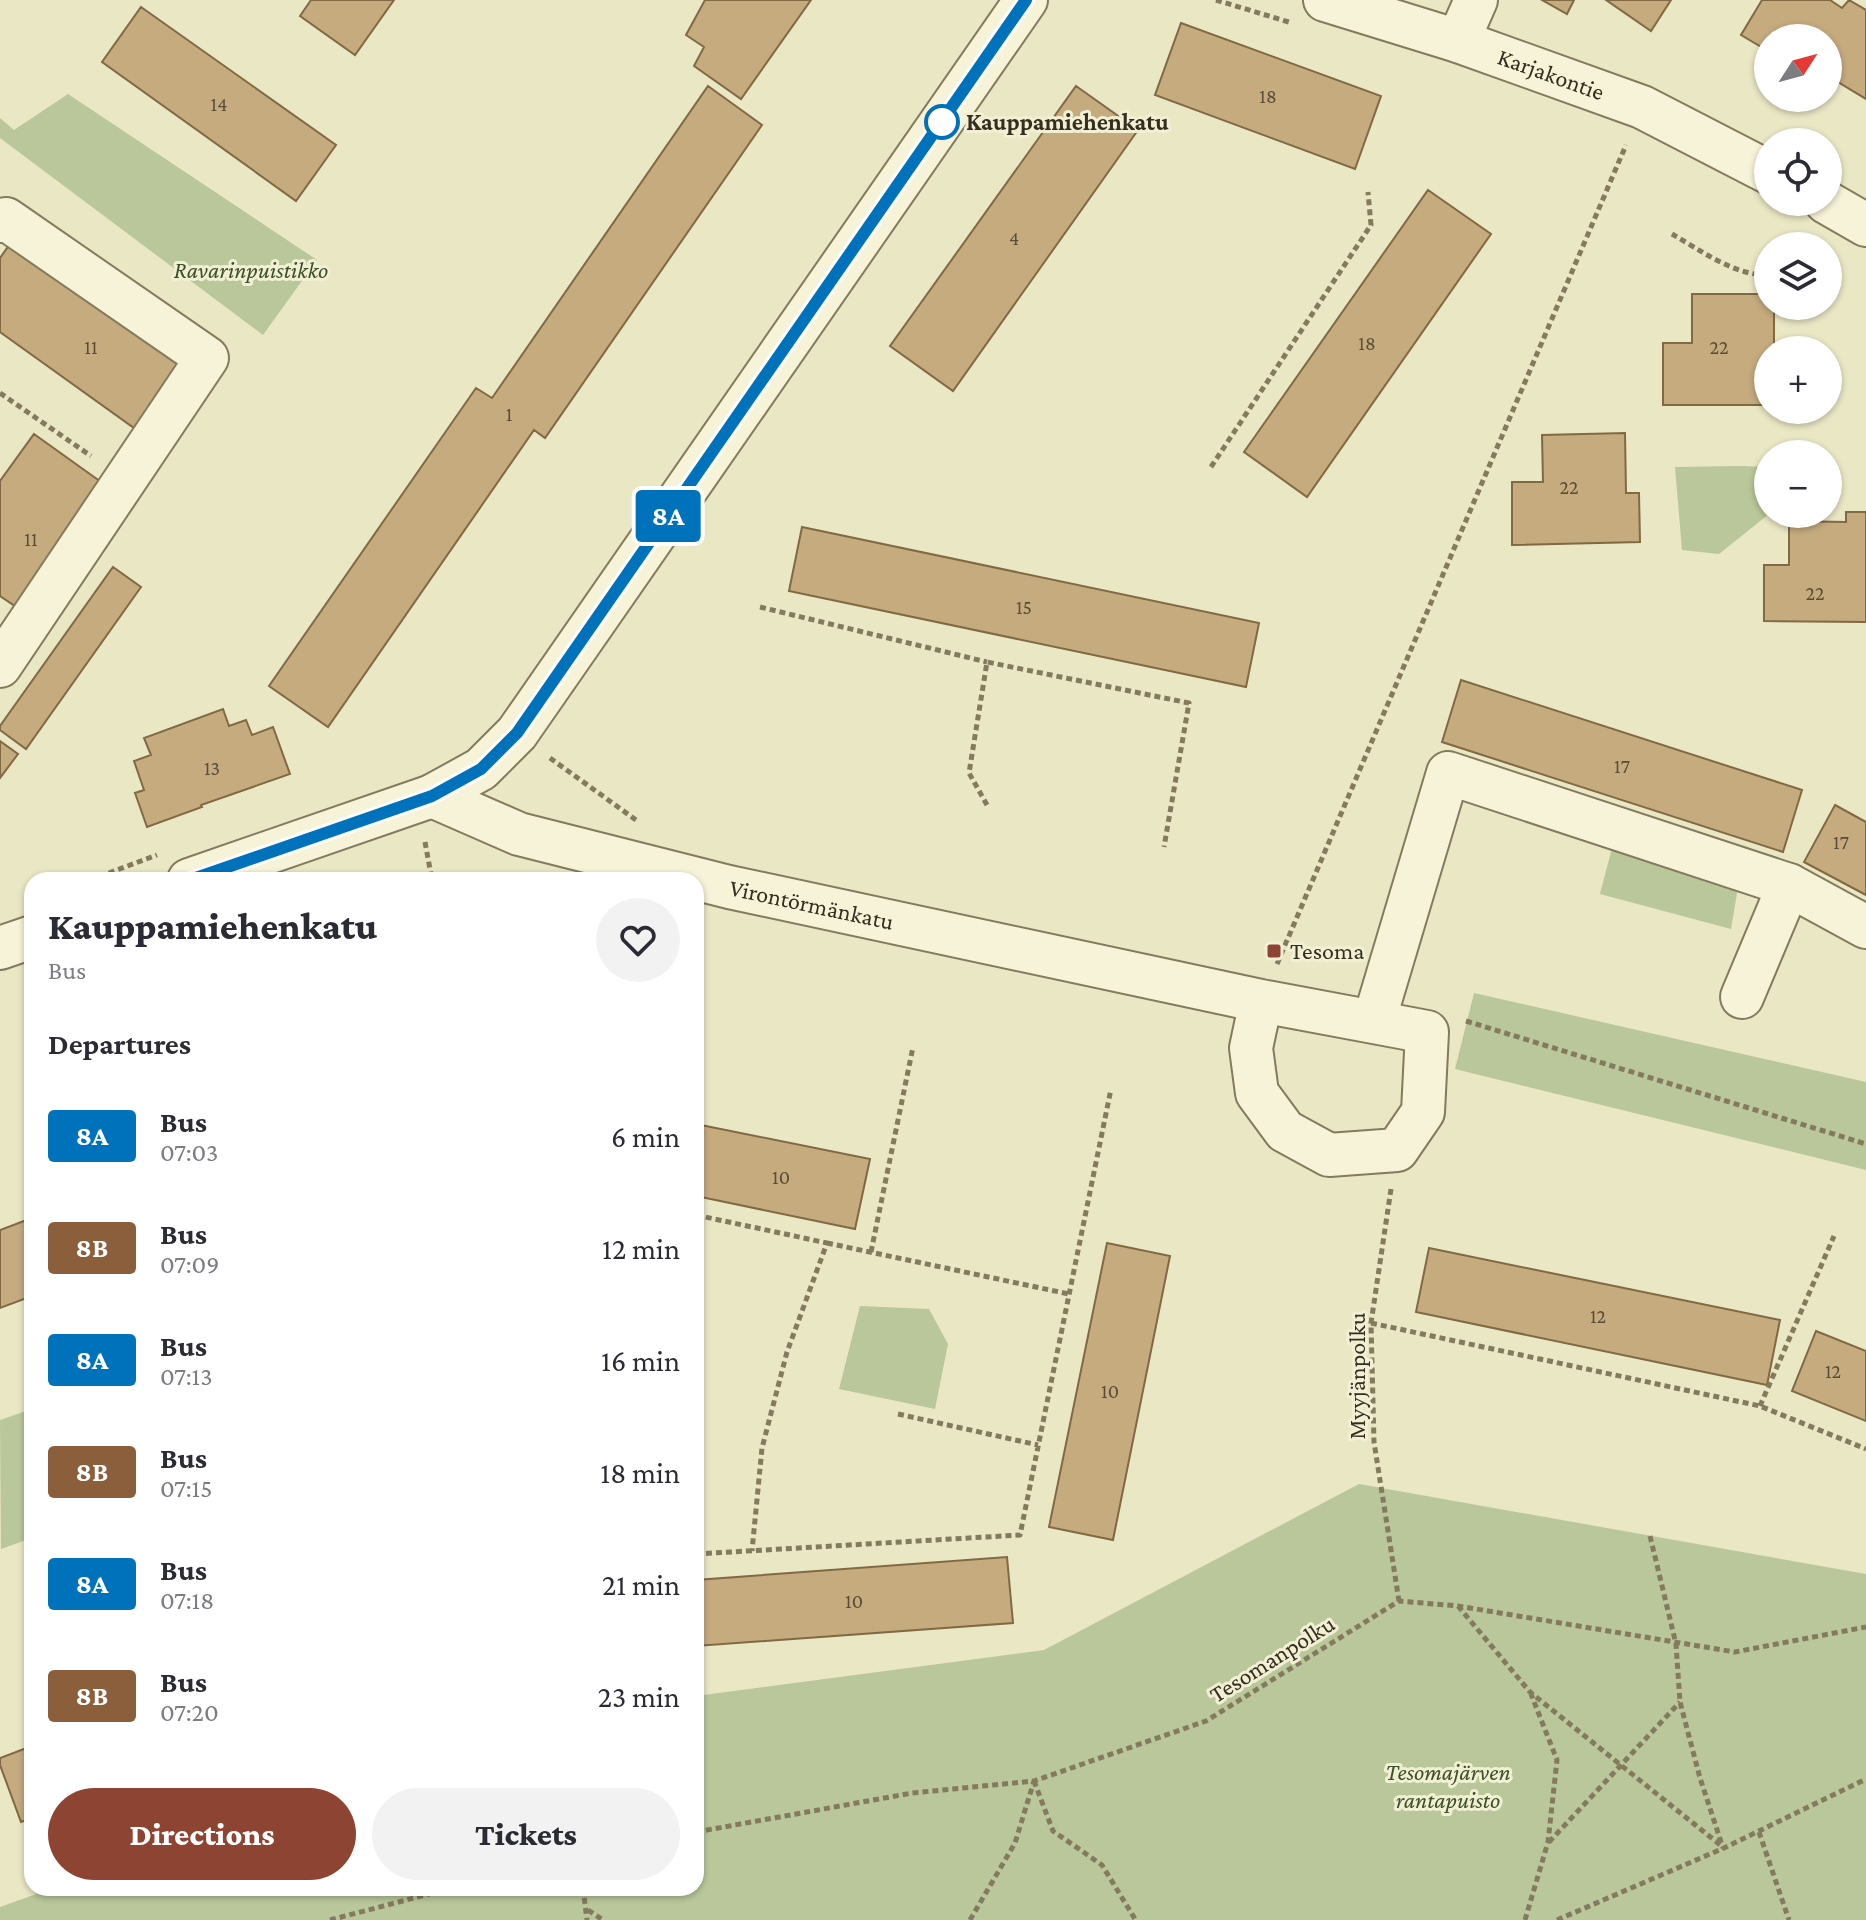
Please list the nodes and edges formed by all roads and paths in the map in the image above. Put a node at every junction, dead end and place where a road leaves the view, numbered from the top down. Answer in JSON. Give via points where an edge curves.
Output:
{"nodes":[{"id":1,"x":1026,"y":0,"type":"edge"},
{"id":2,"x":1325,"y":0,"type":"edge"},
{"id":3,"x":1476,"y":0,"type":"edge"},
{"id":4,"x":1458,"y":41,"type":"junction"},
{"id":5,"x":1642,"y":107,"type":"junction"},
{"id":6,"x":1754,"y":165,"type":"edge"},
{"id":7,"x":1368,"y":192,"type":"dead end"},
{"id":8,"x":1842,"y":211,"type":"edge"},
{"id":9,"x":0,"y":221,"type":"edge"},
{"id":10,"x":1866,"y":225,"type":"edge"},
{"id":11,"x":1672,"y":234,"type":"dead end"},
{"id":12,"x":1754,"y":273,"type":"edge"},
{"id":13,"x":0,"y":393,"type":"edge"},
{"id":14,"x":1211,"y":467,"type":"dead end"},
{"id":15,"x":124,"y":480,"type":"junction"},
{"id":16,"x":760,"y":607,"type":"dead end"},
{"id":17,"x":987,"y":662,"type":"junction"},
{"id":18,"x":0,"y":666,"type":"edge"},
{"id":19,"x":432,"y":796,"type":"junction"},
{"id":20,"x":987,"y":805,"type":"dead end"},
{"id":21,"x":1164,"y":847,"type":"dead end"},
{"id":22,"x":212,"y":872,"type":"edge"},
{"id":23,"x":670,"y":872,"type":"edge"},
{"id":24,"x":704,"y":881,"type":"edge"},
{"id":25,"x":1789,"y":885,"type":"junction"},
{"id":26,"x":1866,"y":927,"type":"edge"},
{"id":27,"x":24,"y":940,"type":"edge"},
{"id":28,"x":0,"y":948,"type":"edge"},
{"id":29,"x":1742,"y":997,"type":"dead end"},
{"id":30,"x":1261,"y":1001,"type":"junction"},
{"id":31,"x":1456,"y":1019,"type":"dead end"},
{"id":32,"x":1374,"y":1021,"type":"junction"},
{"id":33,"x":913,"y":1047,"type":"dead end"},
{"id":34,"x":1111,"y":1089,"type":"dead end"},
{"id":35,"x":1866,"y":1144,"type":"edge"},
{"id":36,"x":1397,"y":1150,"type":"junction"},
{"id":37,"x":704,"y":1217,"type":"edge"},
{"id":38,"x":1834,"y":1236,"type":"dead end"},
{"id":39,"x":827,"y":1243,"type":"junction"},
{"id":40,"x":871,"y":1252,"type":"junction"},
{"id":41,"x":1069,"y":1294,"type":"junction"},
{"id":42,"x":1371,"y":1323,"type":"junction"},
{"id":43,"x":1760,"y":1406,"type":"junction"},
{"id":44,"x":898,"y":1414,"type":"dead end"},
{"id":45,"x":1038,"y":1445,"type":"junction"},
{"id":46,"x":1866,"y":1449,"type":"edge"},
{"id":47,"x":1650,"y":1536,"type":"dead end"},
{"id":48,"x":752,"y":1551,"type":"junction"},
{"id":49,"x":704,"y":1554,"type":"edge"},
{"id":50,"x":1399,"y":1601,"type":"junction"},
{"id":51,"x":1458,"y":1606,"type":"junction"},
{"id":52,"x":1866,"y":1627,"type":"edge"},
{"id":53,"x":1676,"y":1644,"type":"junction"},
{"id":54,"x":1530,"y":1692,"type":"junction"},
{"id":55,"x":1680,"y":1702,"type":"junction"},
{"id":56,"x":1620,"y":1767,"type":"junction"},
{"id":57,"x":1866,"y":1779,"type":"edge"},
{"id":58,"x":1034,"y":1781,"type":"junction"},
{"id":59,"x":704,"y":1831,"type":"edge"},
{"id":60,"x":1759,"y":1832,"type":"junction"},
{"id":61,"x":1548,"y":1842,"type":"junction"},
{"id":62,"x":1724,"y":1848,"type":"junction"},
{"id":63,"x":422,"y":1896,"type":"edge"},
{"id":64,"x":585,"y":1896,"type":"edge"},
{"id":65,"x":587,"y":1909,"type":"junction"},
{"id":66,"x":1135,"y":1919,"type":"edge"},
{"id":67,"x":330,"y":1920,"type":"edge"},
{"id":68,"x":587,"y":1920,"type":"edge"},
{"id":69,"x":603,"y":1920,"type":"edge"},
{"id":70,"x":970,"y":1920,"type":"edge"},
{"id":71,"x":1525,"y":1920,"type":"edge"},
{"id":72,"x":1557,"y":1920,"type":"edge"},
{"id":73,"x":1789,"y":1920,"type":"edge"}],
"edges":[{"from":1,"to":19,"type":"street","via":[[517,733],[481,769]]},
{"from":2,"to":4,"type":"street","name":"Karjakontie"},
{"from":3,"to":4,"type":"street"},
{"from":4,"to":5,"type":"street","name":"Karjakontie"},
{"from":5,"to":6,"type":"street","name":"Karjakontie"},
{"from":5,"to":30,"type":"path"},
{"from":7,"to":14,"type":"path","via":[[1371,225]]},
{"from":8,"to":10,"type":"street"},
{"from":9,"to":15,"type":"street","via":[[6,219],[207,358]]},
{"from":11,"to":12,"type":"path","via":[[1720,262]]},
{"from":13,"to":15,"type":"path"},
{"from":15,"to":18,"type":"street"},
{"from":16,"to":17,"type":"path"},
{"from":17,"to":20,"type":"path","via":[[969,773]]},
{"from":17,"to":21,"type":"path","via":[[1189,703]]},
{"from":19,"to":22,"type":"street"},
{"from":19,"to":23,"type":"street","name":"Virontörmänkatu","via":[[519,834]]},
{"from":24,"to":30,"type":"street","name":"Virontörmänkatu"},
{"from":25,"to":26,"type":"street"},
{"from":25,"to":29,"type":"street"},
{"from":25,"to":32,"type":"street","via":[[1448,773]]},
{"from":27,"to":28,"type":"street"},
{"from":30,"to":32,"type":"street","name":"Virontörmänkatu"},
{"from":30,"to":36,"type":"street","via":[[1251,1048],[1257,1093],[1285,1131],[1329,1155]]},
{"from":31,"to":35,"type":"path"},
{"from":32,"to":36,"type":"street","name":"Virontörmänkatu","via":[[1427,1032],[1423,1112]]},
{"from":33,"to":40,"type":"path"},
{"from":34,"to":41,"type":"path"},
{"from":36,"to":42,"type":"path","name":"Myyjänpolku"},
{"from":37,"to":39,"type":"path"},
{"from":38,"to":43,"type":"path"},
{"from":39,"to":40,"type":"path"},
{"from":39,"to":48,"type":"path","via":[[787,1352],[762,1448]]},
{"from":40,"to":41,"type":"path"},
{"from":41,"to":45,"type":"path"},
{"from":42,"to":43,"type":"path"},
{"from":42,"to":50,"type":"path","name":"Myyjänpolku","via":[[1374,1442]]},
{"from":43,"to":46,"type":"path"},
{"from":44,"to":45,"type":"path"},
{"from":45,"to":48,"type":"path","via":[[1020,1535]]},
{"from":47,"to":53,"type":"path"},
{"from":48,"to":49,"type":"path"},
{"from":50,"to":51,"type":"path"},
{"from":50,"to":58,"type":"path","name":"Tesomanpolku","via":[[1206,1721]]},
{"from":51,"to":53,"type":"path"},
{"from":51,"to":54,"type":"path"},
{"from":52,"to":53,"type":"path","via":[[1735,1652]]},
{"from":53,"to":55,"type":"path"},
{"from":54,"to":56,"type":"path"},
{"from":54,"to":61,"type":"path","via":[[1557,1760]]},
{"from":55,"to":56,"type":"path"},
{"from":55,"to":62,"type":"path"},
{"from":56,"to":61,"type":"path"},
{"from":56,"to":62,"type":"path"},
{"from":57,"to":60,"type":"path"},
{"from":58,"to":59,"type":"path","name":"Tesomanpolku","via":[[912,1793]]},
{"from":58,"to":66,"type":"path","via":[[1053,1831],[1102,1865]]},
{"from":58,"to":70,"type":"path","via":[[1015,1843]]},
{"from":60,"to":62,"type":"path"},
{"from":60,"to":73,"type":"path"},
{"from":61,"to":71,"type":"path"},
{"from":62,"to":72,"type":"path"},
{"from":63,"to":67,"type":"path"},
{"from":64,"to":65,"type":"path"},
{"from":65,"to":68,"type":"path"},
{"from":65,"to":69,"type":"path"}]}
